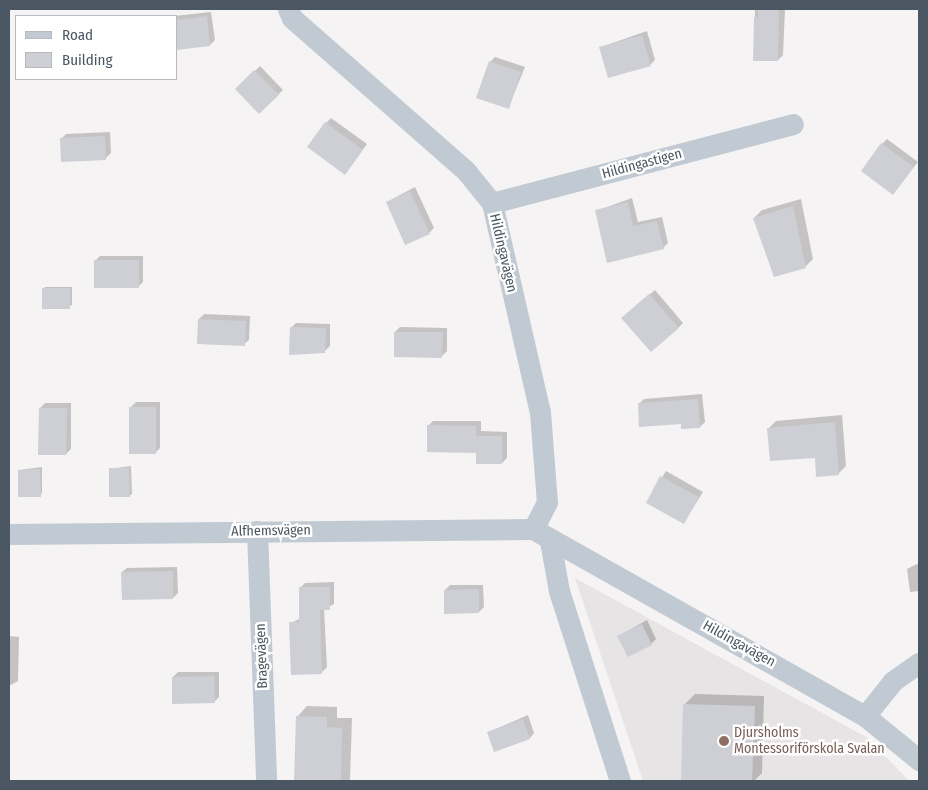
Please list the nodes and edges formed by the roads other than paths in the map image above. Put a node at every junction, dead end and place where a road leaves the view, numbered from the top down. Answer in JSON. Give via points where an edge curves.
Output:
{"nodes":[{"id":1,"x":288,"y":9,"type":"edge"},
{"id":2,"x":793,"y":124,"type":"dead end"},
{"id":3,"x":492,"y":203,"type":"junction"},
{"id":4,"x":257,"y":531,"type":"junction"},
{"id":5,"x":9,"y":534,"type":"edge"},
{"id":6,"x":541,"y":535,"type":"junction"},
{"id":7,"x":919,"y":663,"type":"edge"},
{"id":8,"x":865,"y":716,"type":"junction"},
{"id":9,"x":919,"y":760,"type":"edge"},
{"id":10,"x":266,"y":781,"type":"edge"},
{"id":11,"x":620,"y":781,"type":"edge"}],
"edges":[{"from":1,"to":3,"type":"street","name":"Hildingavägen","via":[[292,18],[466,171]]},
{"from":2,"to":3,"type":"street","name":"Hildingastigen"},
{"from":3,"to":6,"type":"street","name":"Hildingavägen","via":[[540,412],[546,502]]},
{"from":4,"to":5,"type":"street","name":"Alfhemsvägen"},
{"from":4,"to":6,"type":"street","name":"Alfhemsvägen"},
{"from":4,"to":10,"type":"street","name":"Bragevägen"},
{"from":6,"to":8,"type":"street","name":"Hildingavägen"},
{"from":6,"to":11,"type":"street"},
{"from":7,"to":8,"type":"street","via":[[894,681]]},
{"from":8,"to":9,"type":"street","name":"Hildingavägen"}]}
